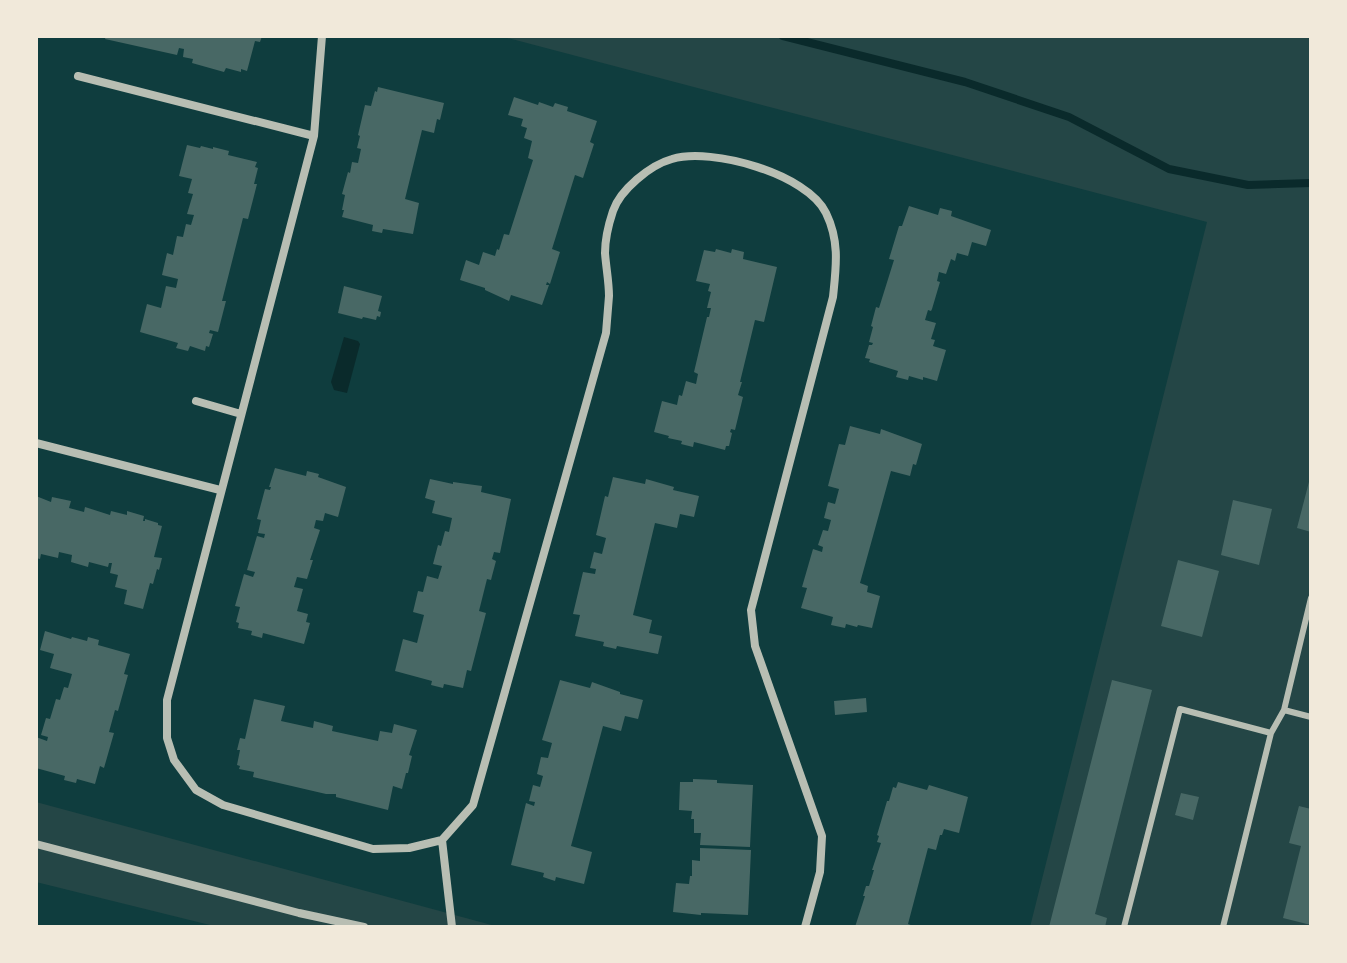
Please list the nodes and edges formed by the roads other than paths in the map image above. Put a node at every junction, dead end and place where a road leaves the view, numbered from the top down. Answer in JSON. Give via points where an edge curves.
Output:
{"nodes":[{"id":1,"x":322,"y":36,"type":"edge"},
{"id":2,"x":78,"y":76,"type":"dead end"},
{"id":3,"x":314,"y":136,"type":"junction"},
{"id":4,"x":196,"y":401,"type":"dead end"},
{"id":5,"x":241,"y":414,"type":"junction"},
{"id":6,"x":36,"y":443,"type":"edge"},
{"id":7,"x":220,"y":490,"type":"junction"},
{"id":8,"x":1311,"y":598,"type":"edge"},
{"id":9,"x":1284,"y":710,"type":"junction"},
{"id":10,"x":1311,"y":717,"type":"edge"},
{"id":11,"x":1271,"y":733,"type":"junction"},
{"id":12,"x":442,"y":840,"type":"junction"},
{"id":13,"x":36,"y":844,"type":"edge"},
{"id":14,"x":364,"y":927,"type":"edge"},
{"id":15,"x":452,"y":927,"type":"edge"},
{"id":16,"x":805,"y":927,"type":"edge"},
{"id":17,"x":1124,"y":927,"type":"edge"},
{"id":18,"x":1223,"y":927,"type":"edge"}],
"edges":[{"from":1,"to":3,"type":"street"},
{"from":2,"to":3,"type":"street"},
{"from":3,"to":5,"type":"street"},
{"from":4,"to":5,"type":"street"},
{"from":5,"to":7,"type":"street"},
{"from":6,"to":7,"type":"street"},
{"from":7,"to":12,"type":"street","via":[[167,700],[167,738],[174,760],[196,790],[223,805],[373,849]]},
{"from":8,"to":9,"type":"lane"},
{"from":9,"to":10,"type":"lane"},
{"from":9,"to":11,"type":"lane"},
{"from":11,"to":17,"type":"lane","via":[[1180,709]]},
{"from":11,"to":18,"type":"lane"},
{"from":12,"to":15,"type":"street"},
{"from":12,"to":16,"type":"street","via":[[473,805],[606,333],[605,248],[614,209],[627,188],[671,159],[720,157],[785,177],[808,191],[825,210],[836,240],[833,297],[751,610],[755,646],[822,836],[820,872]]},
{"from":13,"to":14,"type":"street"}]}
